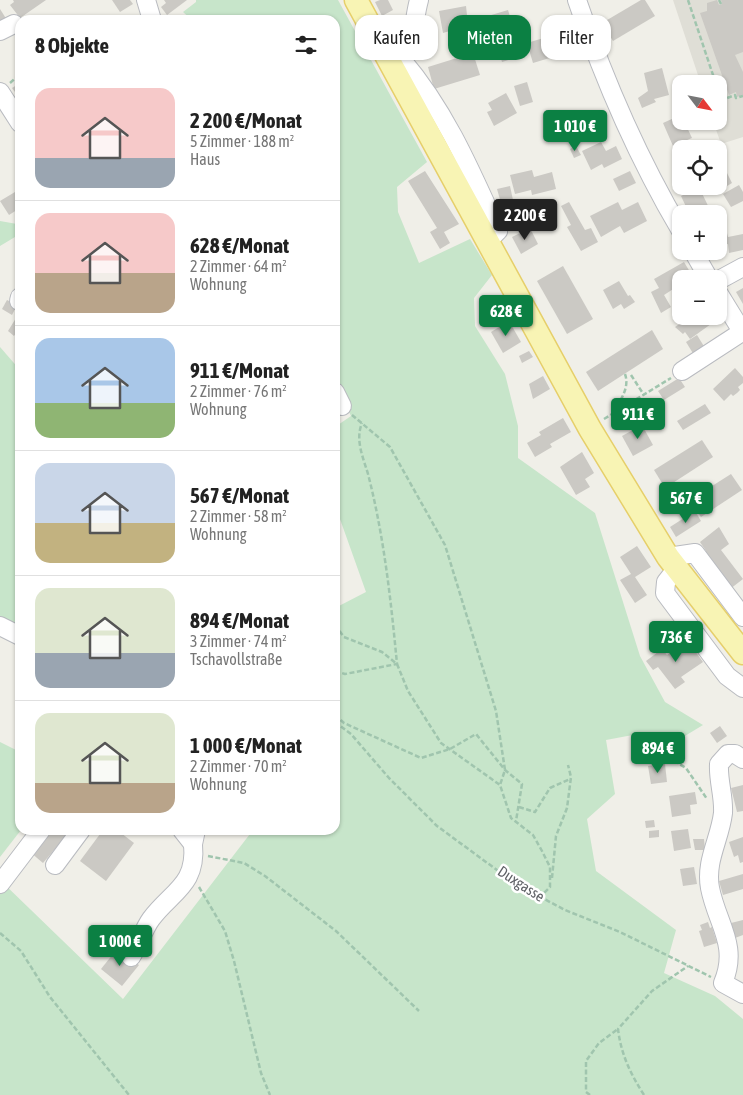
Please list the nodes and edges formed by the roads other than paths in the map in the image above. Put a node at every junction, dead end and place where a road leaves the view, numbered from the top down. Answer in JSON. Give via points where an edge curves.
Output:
{"nodes":[{"id":1,"x":146,"y":0,"type":"edge"},
{"id":2,"x":356,"y":0,"type":"edge"},
{"id":3,"x":408,"y":0,"type":"edge"},
{"id":4,"x":420,"y":0,"type":"edge"},
{"id":5,"x":577,"y":0,"type":"edge"},
{"id":6,"x":150,"y":15,"type":"edge"},
{"id":7,"x":414,"y":15,"type":"edge"},
{"id":8,"x":416,"y":15,"type":"edge"},
{"id":9,"x":400,"y":60,"type":"edge"},
{"id":10,"x":397,"y":63,"type":"junction"},
{"id":11,"x":3,"y":103,"type":"edge"},
{"id":12,"x":15,"y":117,"type":"edge"},
{"id":13,"x":672,"y":214,"type":"edge"},
{"id":14,"x":743,"y":266,"type":"edge"},
{"id":15,"x":727,"y":275,"type":"edge"},
{"id":16,"x":727,"y":308,"type":"edge"},
{"id":17,"x":742,"y":333,"type":"edge"},
{"id":18,"x":682,"y":371,"type":"road end"},
{"id":19,"x":673,"y":563,"type":"junction"},
{"id":20,"x":743,"y":617,"type":"edge"},
{"id":21,"x":0,"y":626,"type":"edge"},
{"id":22,"x":736,"y":629,"type":"edge"},
{"id":23,"x":15,"y":634,"type":"edge"},
{"id":24,"x":743,"y":653,"type":"edge"},
{"id":25,"x":743,"y":688,"type":"edge"},
{"id":26,"x":743,"y":759,"type":"edge"},
{"id":27,"x":37,"y":835,"type":"edge"},
{"id":28,"x":77,"y":835,"type":"edge"},
{"id":29,"x":195,"y":837,"type":"edge"},
{"id":30,"x":55,"y":865,"type":"dead end"},
{"id":31,"x":0,"y":884,"type":"edge"},
{"id":32,"x":131,"y":957,"type":"dead end"},
{"id":33,"x":743,"y":994,"type":"edge"}],
"edges":[{"from":1,"to":6,"type":"street"},
{"from":2,"to":10,"type":"main road"},
{"from":3,"to":7,"type":"street"},
{"from":4,"to":8,"type":"street"},
{"from":5,"to":13,"type":"street","via":[[599,65]]},
{"from":9,"to":10,"type":"street"},
{"from":10,"to":19,"type":"main road","via":[[488,241],[590,429]]},
{"from":11,"to":12,"type":"street"},
{"from":14,"to":15,"type":"street"},
{"from":16,"to":17,"type":"street"},
{"from":17,"to":18,"type":"street"},
{"from":19,"to":20,"type":"street","via":[[695,553]]},
{"from":19,"to":22,"type":"main road"},
{"from":19,"to":25,"type":"street","via":[[665,593],[727,676]]},
{"from":21,"to":23,"type":"street"},
{"from":22,"to":24,"type":"main road"},
{"from":26,"to":33,"type":"street","via":[[728,754],[718,764],[722,817],[708,869],[710,889],[729,944],[730,963],[723,984]]},
{"from":27,"to":31,"type":"street"},
{"from":28,"to":30,"type":"street"},
{"from":29,"to":32,"type":"street","via":[[191,873],[181,889],[150,920]]}]}
